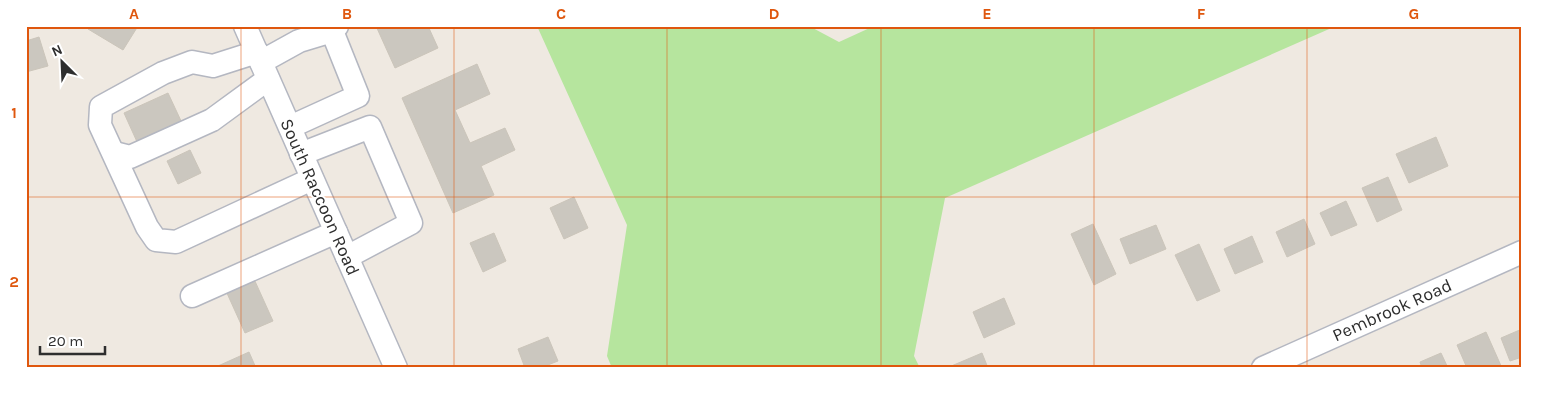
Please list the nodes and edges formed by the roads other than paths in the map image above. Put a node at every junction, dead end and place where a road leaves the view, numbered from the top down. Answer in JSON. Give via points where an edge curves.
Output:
{"nodes":[{"id":1,"x":245,"y":26,"type":"edge"},
{"id":2,"x":334,"y":29,"type":"edge"},
{"id":3,"x":262,"y":65,"type":"junction"},
{"id":4,"x":290,"y":127,"type":"junction"},
{"id":5,"x":114,"y":153,"type":"junction"},
{"id":6,"x":301,"y":154,"type":"junction"},
{"id":7,"x":312,"y":179,"type":"junction"},
{"id":8,"x":336,"y":232,"type":"junction"},
{"id":9,"x":1522,"y":252,"type":"edge"},
{"id":10,"x":347,"y":257,"type":"junction"},
{"id":11,"x":192,"y":296,"type":"dead end"},
{"id":12,"x":396,"y":368,"type":"edge"},
{"id":13,"x":1263,"y":368,"type":"edge"}],
"edges":[{"from":1,"to":3,"type":"street","name":"South Raccoon Road"},
{"from":2,"to":3,"type":"street","via":[[299,41]]},
{"from":2,"to":4,"type":"street","via":[[358,96]]},
{"from":3,"to":4,"type":"street","name":"South Raccoon Road"},
{"from":3,"to":5,"type":"street","via":[[212,120],[130,158]]},
{"from":3,"to":5,"type":"street","via":[[213,66],[192,62],[163,73],[101,107],[100,124]]},
{"from":4,"to":6,"type":"street","name":"South Raccoon Road"},
{"from":5,"to":7,"type":"street","via":[[156,240],[176,242]]},
{"from":6,"to":7,"type":"street","name":"South Raccoon Road"},
{"from":6,"to":10,"type":"street","via":[[370,128],[411,223]]},
{"from":7,"to":8,"type":"street","name":"South Raccoon Road"},
{"from":8,"to":10,"type":"street","name":"South Raccoon Road"},
{"from":8,"to":11,"type":"street"},
{"from":9,"to":13,"type":"street","name":"Pembrook Road"},
{"from":10,"to":12,"type":"street","name":"South Raccoon Road"}]}
